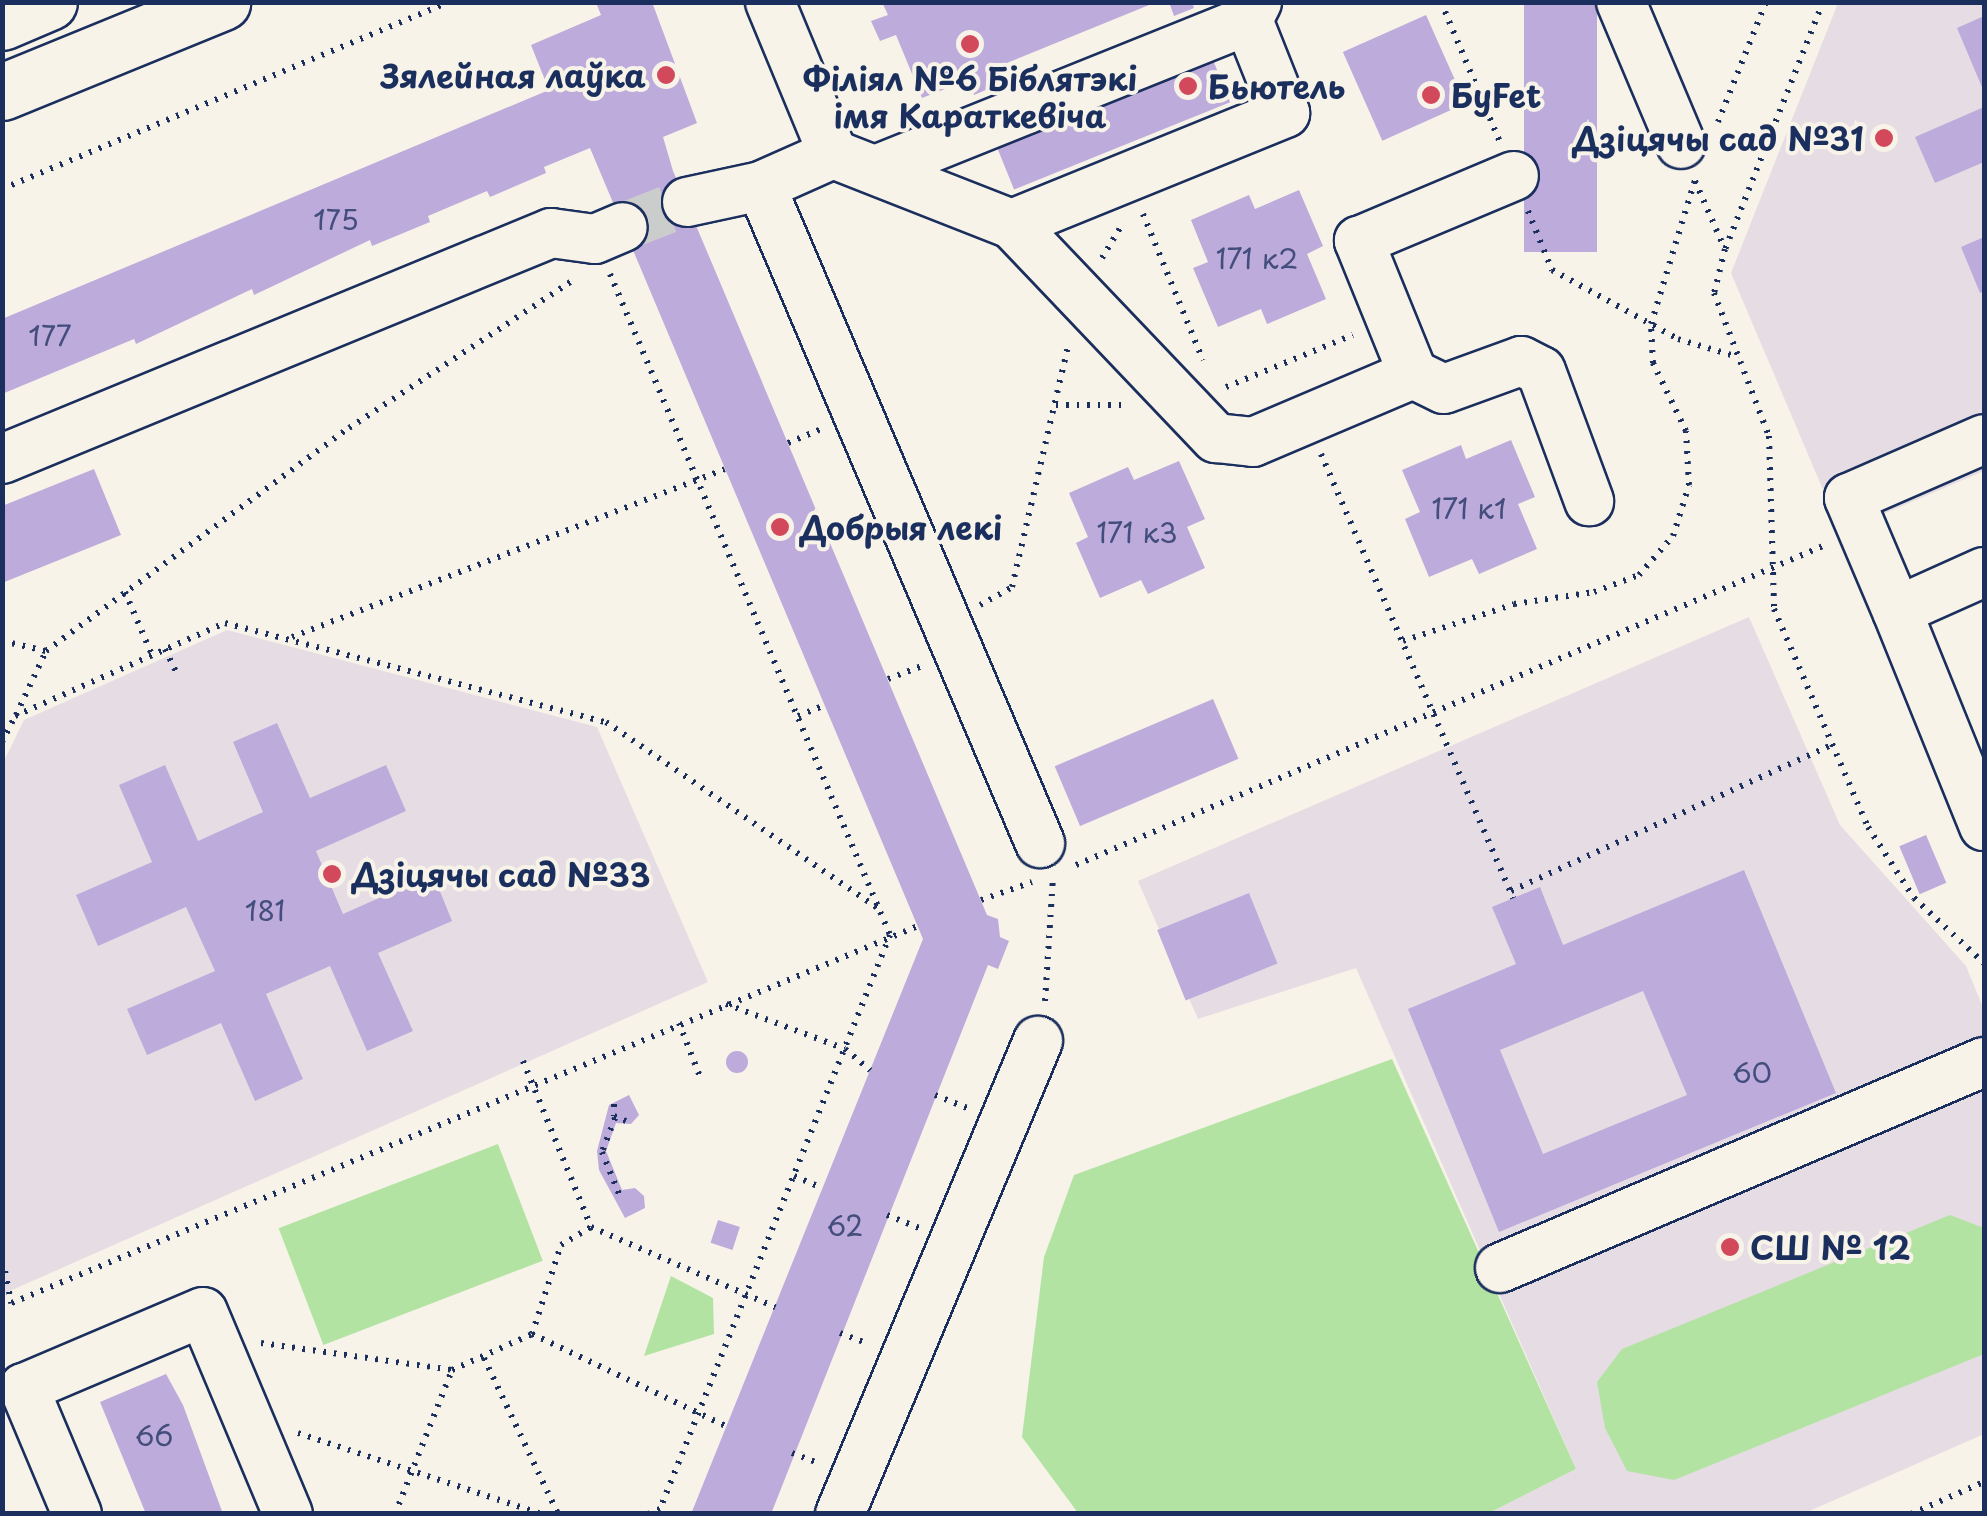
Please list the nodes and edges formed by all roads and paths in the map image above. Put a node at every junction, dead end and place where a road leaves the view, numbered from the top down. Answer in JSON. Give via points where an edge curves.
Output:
{"nodes":[{"id":1,"x":49,"y":2,"type":"edge"},
{"id":2,"x":222,"y":2,"type":"edge"},
{"id":3,"x":450,"y":2,"type":"edge"},
{"id":4,"x":770,"y":2,"type":"edge"},
{"id":5,"x":1621,"y":2,"type":"edge"},
{"id":6,"x":1823,"y":2,"type":"edge"},
{"id":7,"x":1253,"y":11,"type":"edge"},
{"id":8,"x":2,"y":22,"type":"edge"},
{"id":9,"x":2,"y":92,"type":"edge"},
{"id":10,"x":834,"y":154,"type":"junction"},
{"id":11,"x":1688,"y":162,"type":"joint"},
{"id":12,"x":878,"y":169,"type":"junction"},
{"id":13,"x":1514,"y":176,"type":"dead end"},
{"id":14,"x":761,"y":186,"type":"junction"},
{"id":15,"x":2,"y":189,"type":"edge"},
{"id":16,"x":1137,"y":199,"type":"dead end"},
{"id":17,"x":687,"y":202,"type":"tunnel mouth"},
{"id":18,"x":1012,"y":224,"type":"junction"},
{"id":19,"x":607,"y":242,"type":"junction"},
{"id":20,"x":1725,"y":248,"type":"junction"},
{"id":21,"x":1079,"y":296,"type":"junction"},
{"id":22,"x":1391,"y":319,"type":"junction"},
{"id":23,"x":1678,"y":339,"type":"dead end"},
{"id":24,"x":1738,"y":358,"type":"junction"},
{"id":25,"x":1413,"y":374,"type":"junction"},
{"id":26,"x":1199,"y":398,"type":"junction"},
{"id":27,"x":1056,"y":406,"type":"junction"},
{"id":28,"x":1306,"y":420,"type":"junction"},
{"id":29,"x":1984,"y":439,"type":"edge"},
{"id":30,"x":2,"y":458,"type":"edge"},
{"id":31,"x":725,"y":469,"type":"dead end"},
{"id":32,"x":696,"y":476,"type":"junction"},
{"id":33,"x":1590,"y":500,"type":"dead end"},
{"id":34,"x":1775,"y":566,"type":"junction"},
{"id":35,"x":1984,"y":572,"type":"edge"},
{"id":36,"x":125,"y":592,"type":"junction"},
{"id":37,"x":1898,"y":611,"type":"junction"},
{"id":38,"x":948,"y":623,"type":"junction"},
{"id":39,"x":291,"y":638,"type":"junction"},
{"id":40,"x":2,"y":641,"type":"edge"},
{"id":41,"x":165,"y":649,"type":"junction"},
{"id":42,"x":46,"y":651,"type":"junction"},
{"id":43,"x":152,"y":655,"type":"junction"},
{"id":44,"x":176,"y":672,"type":"dead end"},
{"id":45,"x":824,"y":705,"type":"dead end"},
{"id":46,"x":1435,"y":715,"type":"junction"},
{"id":47,"x":15,"y":716,"type":"junction"},
{"id":48,"x":798,"y":716,"type":"junction"},
{"id":49,"x":2,"y":742,"type":"edge"},
{"id":50,"x":1832,"y":745,"type":"junction"},
{"id":51,"x":1984,"y":826,"type":"edge"},
{"id":52,"x":1046,"y":859,"type":"junction"},
{"id":53,"x":981,"y":900,"type":"dead end"},
{"id":54,"x":880,"y":910,"type":"junction"},
{"id":55,"x":918,"y":926,"type":"dead end"},
{"id":56,"x":890,"y":936,"type":"junction"},
{"id":57,"x":1984,"y":962,"type":"edge"},
{"id":58,"x":725,"y":1004,"type":"junction"},
{"id":59,"x":679,"y":1023,"type":"junction"},
{"id":60,"x":1038,"y":1041,"type":"joint"},
{"id":61,"x":844,"y":1049,"type":"junction"},
{"id":62,"x":523,"y":1061,"type":"dead end"},
{"id":63,"x":1984,"y":1062,"type":"edge"},
{"id":64,"x":870,"y":1070,"type":"dead end"},
{"id":65,"x":702,"y":1079,"type":"dead end"},
{"id":66,"x":534,"y":1084,"type":"junction"},
{"id":67,"x":614,"y":1104,"type":"dead end"},
{"id":68,"x":615,"y":1118,"type":"junction"},
{"id":69,"x":626,"y":1121,"type":"dead end"},
{"id":70,"x":794,"y":1176,"type":"junction"},
{"id":71,"x":822,"y":1188,"type":"dead end"},
{"id":72,"x":620,"y":1194,"type":"dead end"},
{"id":73,"x":590,"y":1228,"type":"junction"},
{"id":74,"x":1500,"y":1268,"type":"dead end"},
{"id":75,"x":5,"y":1270,"type":"dead end"},
{"id":76,"x":746,"y":1296,"type":"junction"},
{"id":77,"x":6,"y":1305,"type":"edge"},
{"id":78,"x":774,"y":1307,"type":"dead end"},
{"id":79,"x":532,"y":1334,"type":"junction"},
{"id":80,"x":251,"y":1342,"type":"dead end"},
{"id":81,"x":484,"y":1358,"type":"junction"},
{"id":82,"x":452,"y":1370,"type":"junction"},
{"id":83,"x":698,"y":1415,"type":"junction"},
{"id":84,"x":726,"y":1426,"type":"dead end"},
{"id":85,"x":287,"y":1429,"type":"dead end"},
{"id":86,"x":412,"y":1470,"type":"junction"},
{"id":87,"x":1984,"y":1482,"type":"edge"},
{"id":88,"x":76,"y":1514,"type":"edge"},
{"id":89,"x":288,"y":1514,"type":"edge"},
{"id":90,"x":395,"y":1514,"type":"edge"},
{"id":91,"x":542,"y":1514,"type":"edge"},
{"id":92,"x":558,"y":1514,"type":"edge"},
{"id":93,"x":648,"y":1514,"type":"edge"},
{"id":94,"x":840,"y":1514,"type":"edge"},
{"id":95,"x":1911,"y":1514,"type":"edge"}],
"edges":[{"from":1,"to":8,"type":"main road"},
{"from":2,"to":9,"type":"main road"},
{"from":3,"to":15,"type":"path"},
{"from":4,"to":10,"type":"lane"},
{"from":5,"to":11,"type":"lane"},
{"from":6,"to":20,"type":"path"},
{"from":7,"to":12,"type":"lane"},
{"from":7,"to":18,"type":"lane","via":[[1285,113]]},
{"from":10,"to":12,"type":"lane"},
{"from":10,"to":14,"type":"lane"},
{"from":11,"to":20,"type":"path"},
{"from":12,"to":18,"type":"lane"},
{"from":13,"to":22,"type":"lane","via":[[1360,241]]},
{"from":14,"to":17,"type":"lane"},
{"from":14,"to":38,"type":"lane"},
{"from":16,"to":26,"type":"path"},
{"from":18,"to":21,"type":"lane"},
{"from":19,"to":30,"type":"lane","via":[[551,233]]},
{"from":19,"to":32,"type":"path"},
{"from":19,"to":36,"type":"path"},
{"from":20,"to":24,"type":"path","via":[[1714,293]]},
{"from":21,"to":26,"type":"lane"},
{"from":21,"to":27,"type":"path"},
{"from":22,"to":25,"type":"lane"},
{"from":22,"to":26,"type":"path"},
{"from":23,"to":24,"type":"path"},
{"from":24,"to":34,"type":"path","via":[[1769,436]]},
{"from":25,"to":28,"type":"lane"},
{"from":25,"to":33,"type":"lane","via":[[1444,389],[1521,361],[1541,371]]},
{"from":26,"to":27,"type":"path"},
{"from":26,"to":28,"type":"lane","via":[[1216,438],[1253,442]]},
{"from":27,"to":38,"type":"path","via":[[1012,587]]},
{"from":28,"to":46,"type":"path"},
{"from":29,"to":37,"type":"lane","via":[[1849,498]]},
{"from":31,"to":32,"type":"path"},
{"from":32,"to":39,"type":"path"},
{"from":32,"to":48,"type":"path"},
{"from":34,"to":46,"type":"path"},
{"from":34,"to":50,"type":"path","via":[[1774,609]]},
{"from":35,"to":37,"type":"lane"},
{"from":36,"to":42,"type":"path"},
{"from":36,"to":43,"type":"path"},
{"from":37,"to":51,"type":"lane"},
{"from":38,"to":52,"type":"lane"},
{"from":39,"to":41,"type":"path","via":[[225,623]]},
{"from":39,"to":54,"type":"path","via":[[606,722]]},
{"from":40,"to":42,"type":"path"},
{"from":41,"to":43,"type":"path"},
{"from":41,"to":44,"type":"path"},
{"from":42,"to":47,"type":"path"},
{"from":43,"to":47,"type":"path"},
{"from":45,"to":48,"type":"path"},
{"from":46,"to":50,"type":"path","via":[[1512,895]]},
{"from":46,"to":52,"type":"path"},
{"from":47,"to":49,"type":"path"},
{"from":48,"to":54,"type":"path"},
{"from":50,"to":57,"type":"path","via":[[1868,828],[1914,898]]},
{"from":52,"to":53,"type":"path"},
{"from":52,"to":60,"type":"path"},
{"from":54,"to":56,"type":"path"},
{"from":55,"to":56,"type":"path"},
{"from":56,"to":58,"type":"path"},
{"from":56,"to":61,"type":"path"},
{"from":58,"to":59,"type":"path"},
{"from":58,"to":61,"type":"path"},
{"from":59,"to":65,"type":"path"},
{"from":59,"to":66,"type":"path"},
{"from":60,"to":94,"type":"lane"},
{"from":61,"to":64,"type":"path"},
{"from":61,"to":70,"type":"path"},
{"from":62,"to":66,"type":"path"},
{"from":63,"to":74,"type":"lane"},
{"from":66,"to":73,"type":"path"},
{"from":66,"to":77,"type":"path"},
{"from":67,"to":68,"type":"path"},
{"from":68,"to":69,"type":"path"},
{"from":68,"to":72,"type":"path","via":[[605,1156]]},
{"from":70,"to":71,"type":"path"},
{"from":70,"to":76,"type":"path"},
{"from":73,"to":76,"type":"path"},
{"from":73,"to":79,"type":"path","via":[[561,1245]]},
{"from":75,"to":77,"type":"path"},
{"from":76,"to":78,"type":"path"},
{"from":76,"to":83,"type":"path"},
{"from":79,"to":81,"type":"path"},
{"from":79,"to":83,"type":"path"},
{"from":80,"to":82,"type":"path"},
{"from":81,"to":82,"type":"path"},
{"from":81,"to":92,"type":"path"},
{"from":82,"to":86,"type":"path"},
{"from":83,"to":84,"type":"path"},
{"from":83,"to":93,"type":"path","via":[[660,1509]]},
{"from":85,"to":86,"type":"path"},
{"from":86,"to":90,"type":"path"},
{"from":86,"to":91,"type":"path"},
{"from":87,"to":95,"type":"path"},
{"from":88,"to":89,"type":"lane","via":[[24,1388],[203,1312]]}]}
